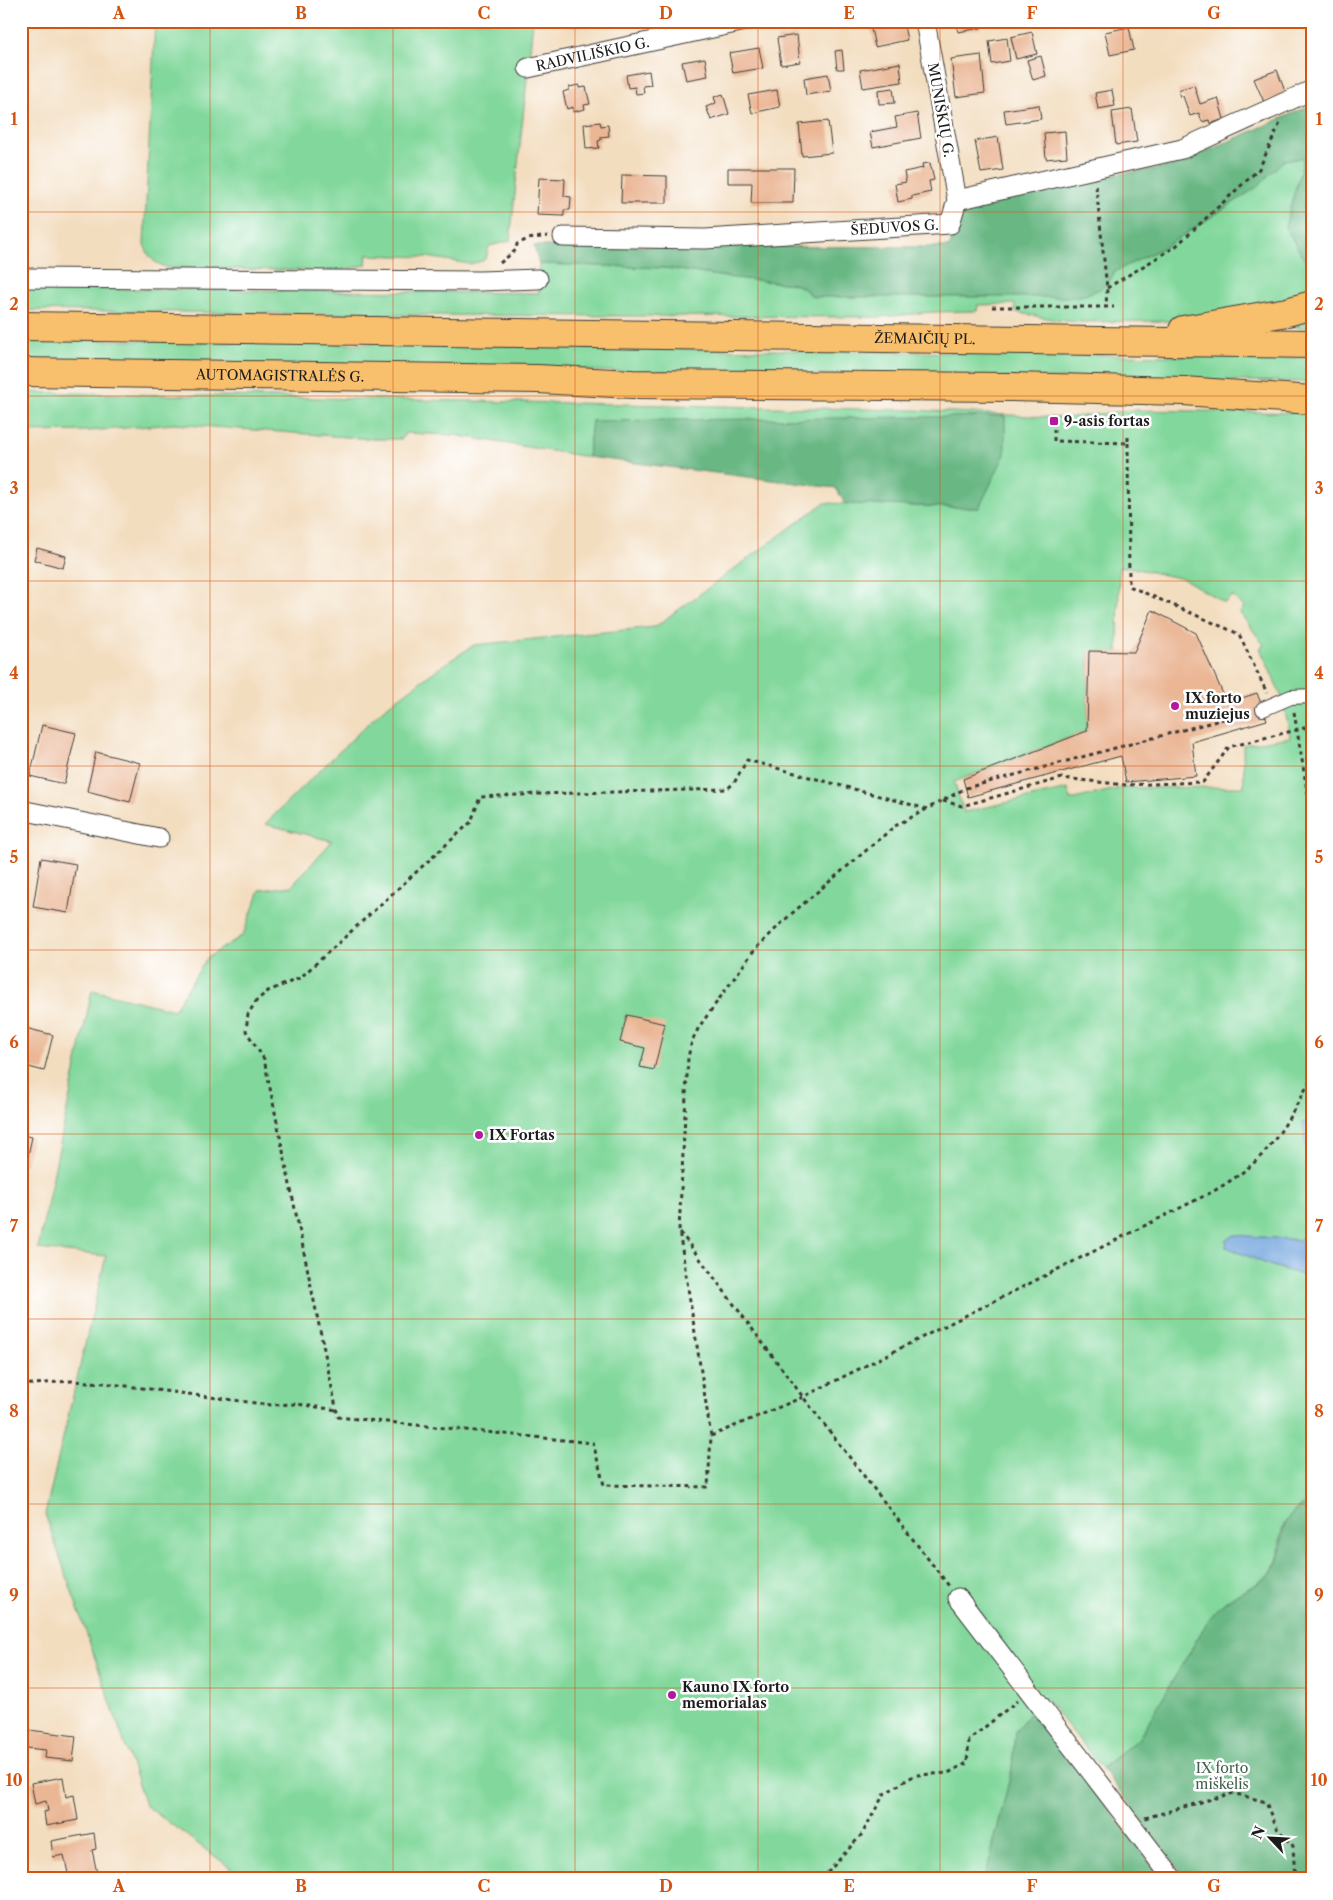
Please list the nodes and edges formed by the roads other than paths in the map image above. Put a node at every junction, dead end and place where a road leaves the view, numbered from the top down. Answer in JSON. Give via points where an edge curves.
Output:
{"nodes":[{"id":1,"x":745,"y":21,"type":"edge"},
{"id":2,"x":925,"y":21,"type":"edge"},
{"id":3,"x":528,"y":68,"type":"dead end"},
{"id":4,"x":1312,"y":90,"type":"edge"},
{"id":5,"x":957,"y":200,"type":"junction"},
{"id":6,"x":563,"y":236,"type":"road end"},
{"id":7,"x":21,"y":278,"type":"edge"},
{"id":8,"x":538,"y":279,"type":"dead end"},
{"id":9,"x":1312,"y":305,"type":"edge"},
{"id":10,"x":21,"y":326,"type":"edge"},
{"id":11,"x":1114,"y":341,"type":"junction"},
{"id":12,"x":1312,"y":344,"type":"edge"},
{"id":13,"x":21,"y":372,"type":"edge"},
{"id":14,"x":1312,"y":400,"type":"edge"},
{"id":15,"x":1312,"y":696,"type":"edge"},
{"id":16,"x":1268,"y":706,"type":"road end"},
{"id":17,"x":21,"y":810,"type":"edge"},
{"id":18,"x":159,"y":838,"type":"dead end"},
{"id":19,"x":958,"y":1598,"type":"road end"},
{"id":20,"x":1173,"y":1879,"type":"edge"}],
"edges":[{"from":1,"to":3,"type":"street","name":"RADVILIŠKIO G."},
{"from":2,"to":5,"type":"street","name":"MUNIŠKIŲ G."},
{"from":4,"to":5,"type":"street","via":[[1182,149]]},
{"from":5,"to":6,"type":"street","name":"ŠEDUVOS G.","via":[[950,224],[705,238]]},
{"from":7,"to":8,"type":"street"},
{"from":9,"to":11,"type":"highway"},
{"from":10,"to":11,"type":"highway","name":"ŽEMAIČIŲ PL."},
{"from":11,"to":12,"type":"highway","name":"ŽEMAIČIŲ PL."},
{"from":13,"to":14,"type":"highway","name":"AUTOMAGISTRALĖS G.","via":[[538,379],[632,384],[1010,387],[1184,391]]},
{"from":15,"to":16,"type":"street","via":[[1291,697]]},
{"from":17,"to":18,"type":"street"},
{"from":19,"to":20,"type":"street"}]}
